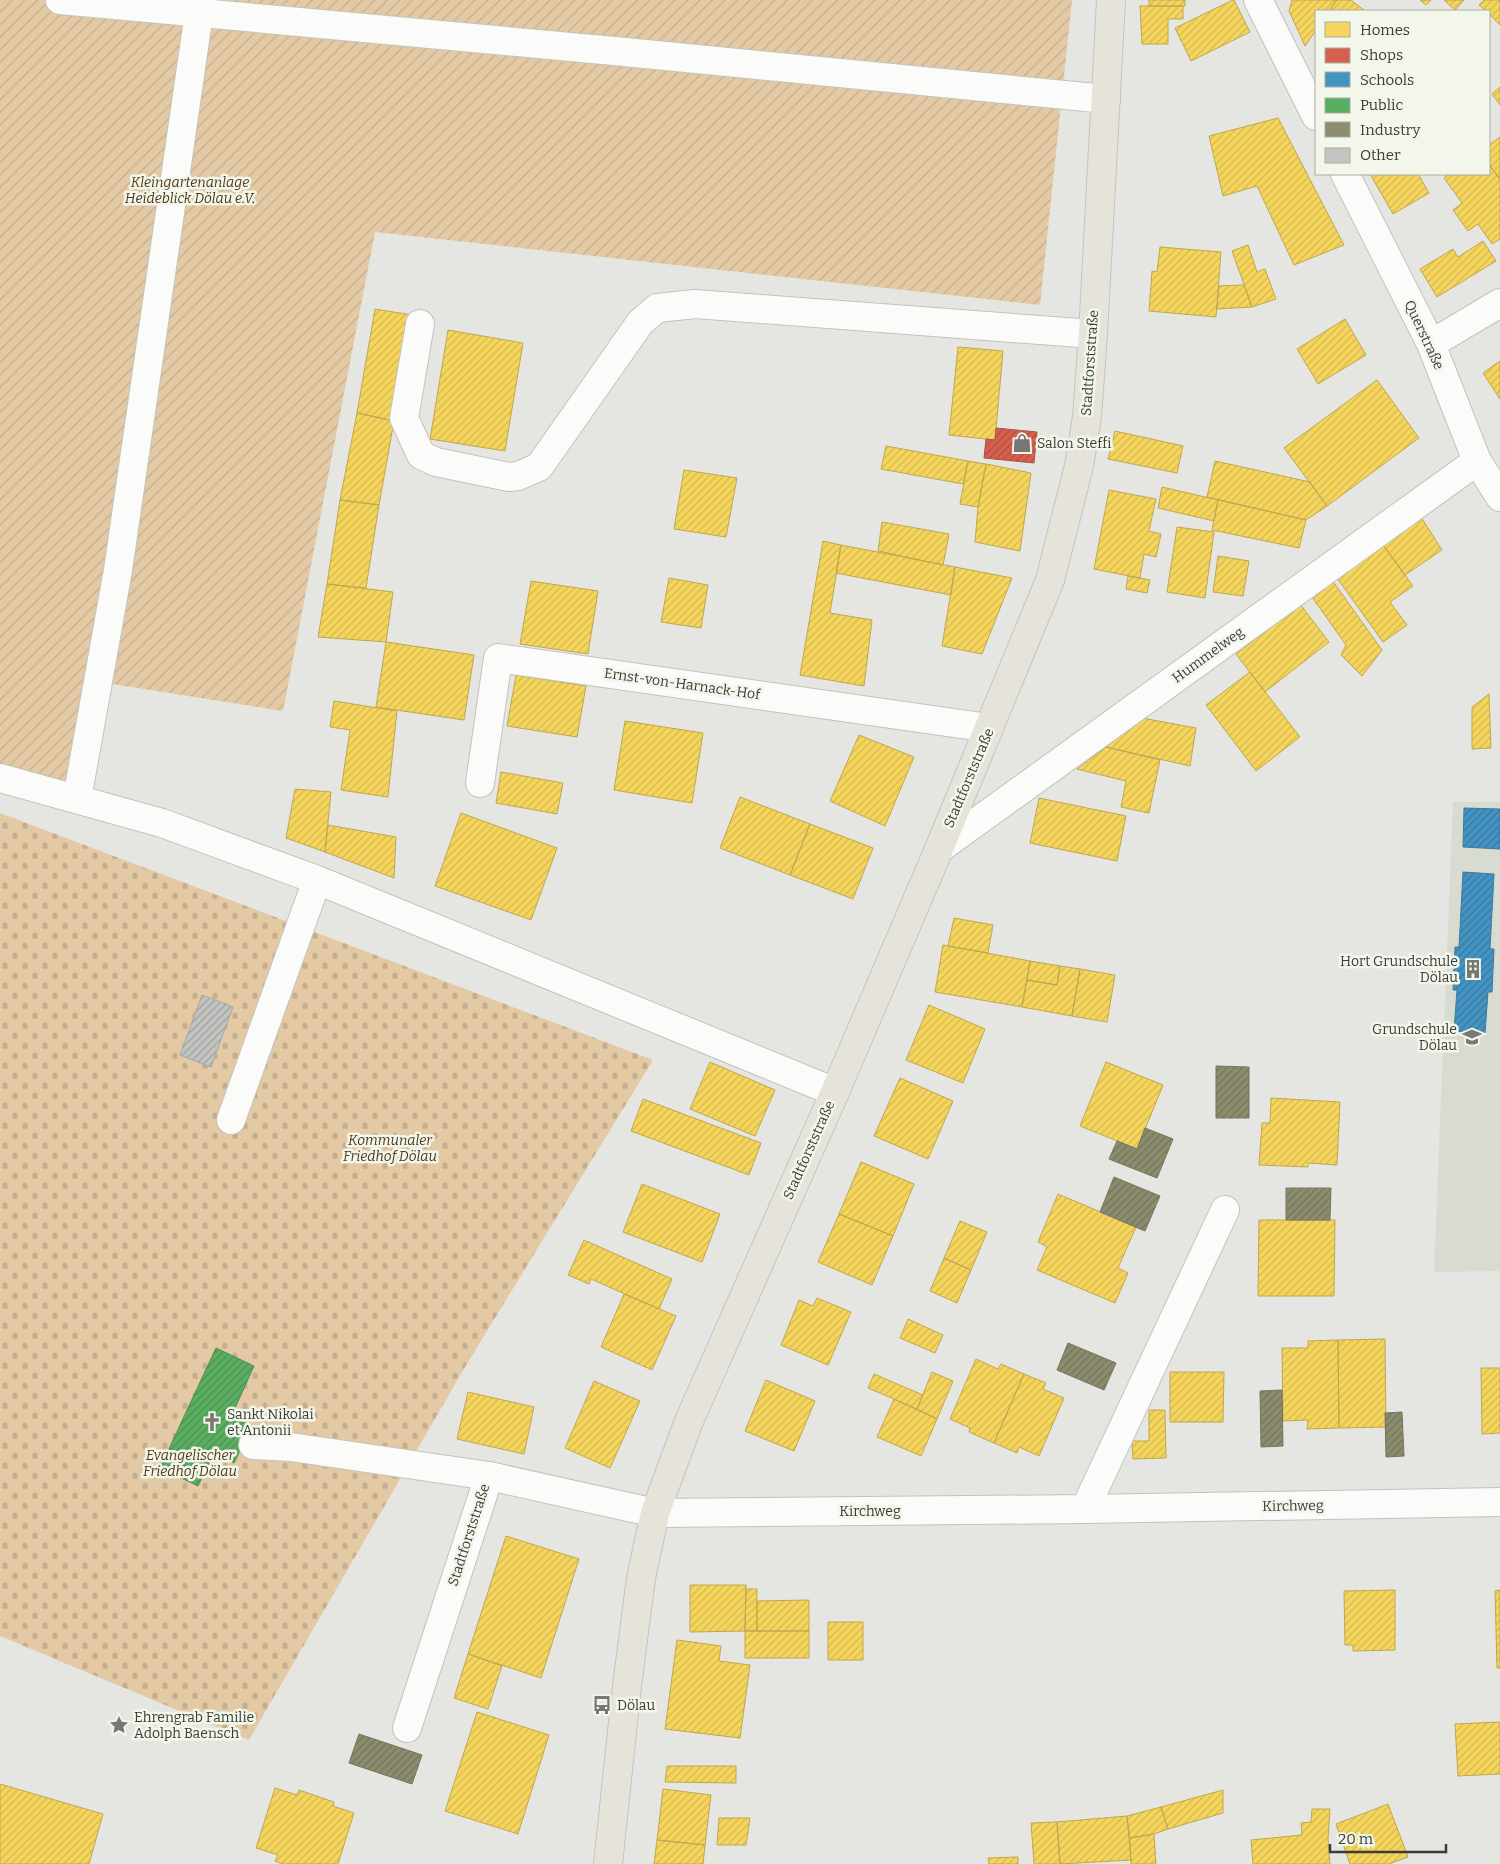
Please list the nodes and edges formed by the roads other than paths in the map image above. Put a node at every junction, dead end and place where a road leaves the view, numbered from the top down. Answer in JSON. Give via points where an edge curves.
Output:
{"nodes":[{"id":1,"x":60,"y":0,"type":"edge"},
{"id":2,"x":1111,"y":0,"type":"edge"},
{"id":3,"x":1258,"y":0,"type":"edge"},
{"id":4,"x":199,"y":13,"type":"junction"},
{"id":5,"x":1106,"y":99,"type":"junction"},
{"id":6,"x":1315,"y":114,"type":"edge"},
{"id":7,"x":1346,"y":175,"type":"edge"},
{"id":8,"x":1500,"y":303,"type":"edge"},
{"id":9,"x":420,"y":324,"type":"dead end"},
{"id":10,"x":1093,"y":334,"type":"junction"},
{"id":11,"x":1431,"y":344,"type":"junction"},
{"id":12,"x":1476,"y":461,"type":"junction"},
{"id":13,"x":1500,"y":497,"type":"edge"},
{"id":14,"x":989,"y":728,"type":"junction"},
{"id":15,"x":0,"y":778,"type":"edge"},
{"id":16,"x":480,"y":783,"type":"dead end"},
{"id":17,"x":77,"y":799,"type":"junction"},
{"id":18,"x":939,"y":849,"type":"junction"},
{"id":19,"x":317,"y":880,"type":"junction"},
{"id":20,"x":835,"y":1092,"type":"junction"},
{"id":21,"x":231,"y":1120,"type":"dead end"},
{"id":22,"x":1225,"y":1210,"type":"dead end"},
{"id":23,"x":253,"y":1445,"type":"dead end"},
{"id":24,"x":489,"y":1476,"type":"junction"},
{"id":25,"x":1500,"y":1502,"type":"edge"},
{"id":26,"x":1085,"y":1509,"type":"junction"},
{"id":27,"x":655,"y":1512,"type":"junction"},
{"id":28,"x":407,"y":1728,"type":"dead end"},
{"id":29,"x":608,"y":1864,"type":"edge"}],
"edges":[{"from":1,"to":4,"type":"street"},
{"from":2,"to":5,"type":"main road","name":"Stadtforststraße"},
{"from":3,"to":6,"type":"street"},
{"from":4,"to":5,"type":"street"},
{"from":4,"to":17,"type":"street","via":[[118,570]]},
{"from":5,"to":10,"type":"main road","name":"Stadtforststraße"},
{"from":7,"to":11,"type":"street","name":"Querstraße"},
{"from":8,"to":11,"type":"street"},
{"from":9,"to":10,"type":"street","via":[[404,418],[421,455],[436,462],[509,477],[539,467],[640,323],[657,308],[695,304]]},
{"from":10,"to":14,"type":"main road","name":"Stadtforststraße","via":[[1079,466],[1050,580]]},
{"from":11,"to":12,"type":"street","name":"Querstraße"},
{"from":12,"to":13,"type":"street","name":"Querstraße"},
{"from":12,"to":18,"type":"street","name":"Hummelweg"},
{"from":14,"to":16,"type":"street","name":"Ernst-von-Harnack-Hof","via":[[498,658]]},
{"from":14,"to":18,"type":"main road","name":"Stadtforststraße"},
{"from":15,"to":17,"type":"street"},
{"from":17,"to":19,"type":"street","via":[[162,823]]},
{"from":18,"to":20,"type":"main road","name":"Stadtforststraße"},
{"from":19,"to":20,"type":"street"},
{"from":19,"to":21,"type":"street"},
{"from":20,"to":27,"type":"main road","name":"Stadtforststraße","via":[[689,1421]]},
{"from":22,"to":26,"type":"street"},
{"from":23,"to":24,"type":"street","via":[[291,1447]]},
{"from":24,"to":27,"type":"street","name":"Stadtforststraße"},
{"from":24,"to":28,"type":"street","name":"Stadtforststraße"},
{"from":25,"to":26,"type":"street","name":"Kirchweg"},
{"from":26,"to":27,"type":"street","name":"Kirchweg"},
{"from":27,"to":29,"type":"main road","name":"Stadtforststraße","via":[[640,1588]]}]}
